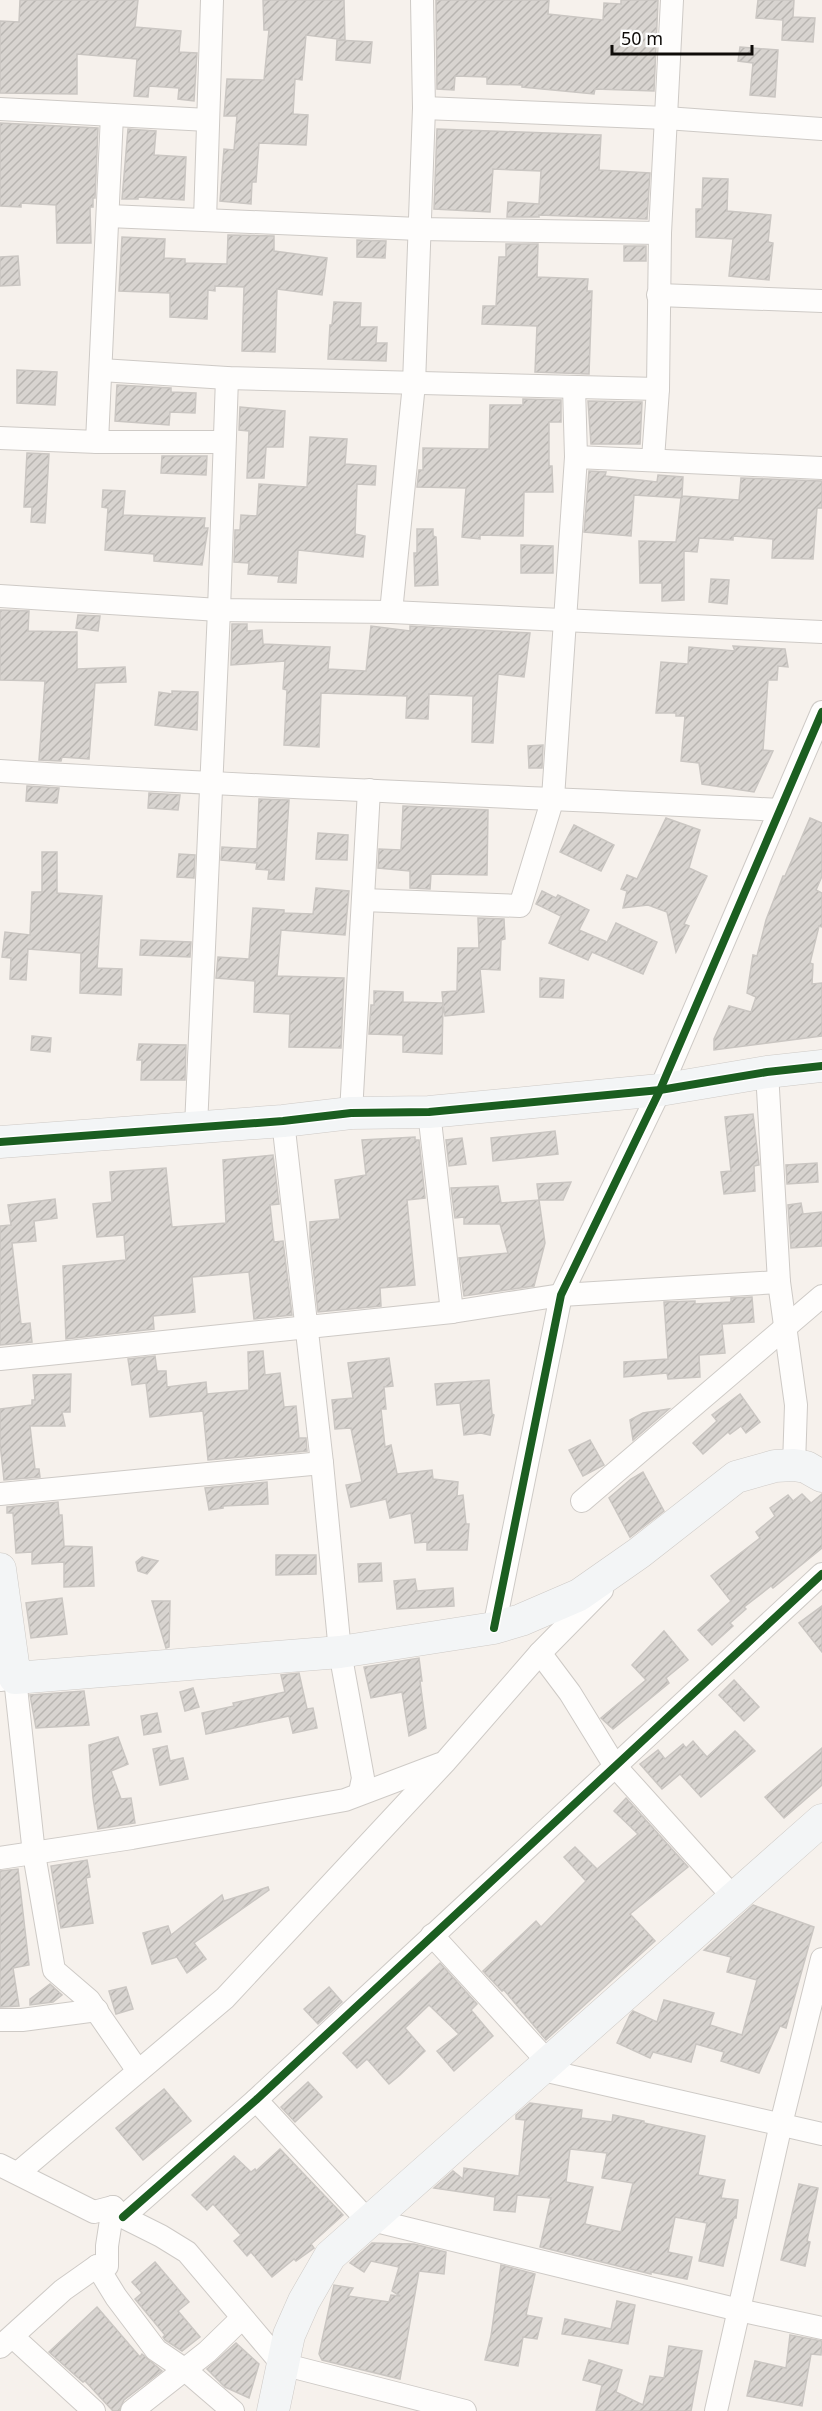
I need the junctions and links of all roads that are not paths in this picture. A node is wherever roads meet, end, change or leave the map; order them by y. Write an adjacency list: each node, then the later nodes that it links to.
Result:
1 (212, 0): 8 (street)
2 (422, 0): 4 (street)
3 (672, 0): 7 (street)
4 (424, 108): 7 (street); 12 (street)
5 (0, 109): 6 (street)
6 (112, 115): 8 (street); 10 (street)
7 (666, 118): 9 (street); 13 (street)
8 (208, 120): 11 (street)
9 (822, 129)
10 (108, 216): 11 (street); 16 (street)
11 (205, 220): 12 (street)
12 (419, 229): 13 (street); 18 (street)
13 (660, 233): 14 (street)
14 (658, 295): 15 (street); 20 (street)
15 (822, 301)
16 (101, 370): 17 (street); 22 (street)
17 (227, 378): 18 (street); 23 (street)
18 (414, 384): 19 (street); 29 (street)
19 (574, 387): 20 (street); 24 (street)
20 (658, 389): 25 (street)
21 (0, 438): 22 (street)
22 (97, 442): 23 (street)
23 (224, 442): 28 (street)
24 (576, 457): 25 (street); 30 (street)
25 (653, 459): 26 (street)
26 (822, 468)
27 (0, 596): 28 (street)
28 (219, 610): 29 (street); 34 (street)
29 (391, 612): 30 (street)
30 (564, 620): 31 (street); 36 (street)
31 (822, 632)
32 (821, 716): 37 (street)
33 (0, 771): 34 (street)
34 (210, 784): 35 (street); 45 (street)
35 (369, 790): 36 (street); 38 (street)
36 (554, 798): 37 (street); 38 (street)
37 (780, 810): 41 (street)
38 (363, 900): 43 (street)
39 (822, 1066): 40 (street)
40 (767, 1072): 41 (street); 47 (street)
41 (660, 1090): 42 (street); 48 (street)
42 (429, 1112): 43 (street); 50 (street)
43 (351, 1113): 44 (street)
44 (283, 1121): 45 (street); 51 (street)
45 (196, 1127): 46 (street)
46 (0, 1142)
47 (779, 1282): 48 (street); 52 (street)
48 (561, 1295): 50 (street); 61 (street)
49 (822, 1296): 52 (street)
50 (452, 1312): 51 (street)
51 (307, 1328): 53 (street); 54 (street)
52 (786, 1329): 55 (street); 57 (street)
53 (0, 1359)
54 (322, 1463): 56 (street); 62 (street)
55 (808, 1470): 58 (street)
56 (0, 1494)
57 (582, 1501)
58 (639, 1553): 61 (street); 63 (street)
59 (0, 1569): 64 (street)
60 (822, 1574): 66 (street)
61 (494, 1628): 62 (street)
62 (340, 1652): 64 (street); 67 (street)
63 (540, 1653): 65 (street); 66 (street)
64 (7, 1679): 69 (street)
65 (445, 1762): 67 (street); 77 (street)
66 (615, 1766): 71 (street); 72 (street)
67 (360, 1792): 69 (street)
68 (822, 1820): 71 (street)
69 (34, 1854): 70 (street); 74 (street)
70 (0, 1858)
71 (735, 1899): 76 (street)
72 (432, 1935): 76 (street); 78 (street)
73 (822, 1959): 79 (street)
74 (97, 2010): 75 (street); 77 (street)
75 (0, 2020)
76 (546, 2066): 79 (street); 83 (street)
77 (138, 2071): 81 (street)
78 (256, 2100): 82 (street); 83 (street)
79 (781, 2124): 80 (street); 85 (street)
80 (822, 2134)
81 (9, 2169): 82 (street)
82 (118, 2212): 84 (street); 86 (street)
83 (371, 2221): 85 (street); 89 (street)
84 (97, 2266): 88 (street); 90 (street)
85 (739, 2310): 87 (street); 96 (street)
86 (242, 2318): 89 (street); 90 (street)
87 (822, 2328)
88 (7, 2342): 91 (street)
89 (282, 2364): 94 (street); 95 (street)
90 (184, 2369): 92 (street); 93 (street)
91 (94, 2411)
92 (132, 2411)
93 (233, 2411)
94 (273, 2411)
95 (465, 2411)
96 (716, 2411)

